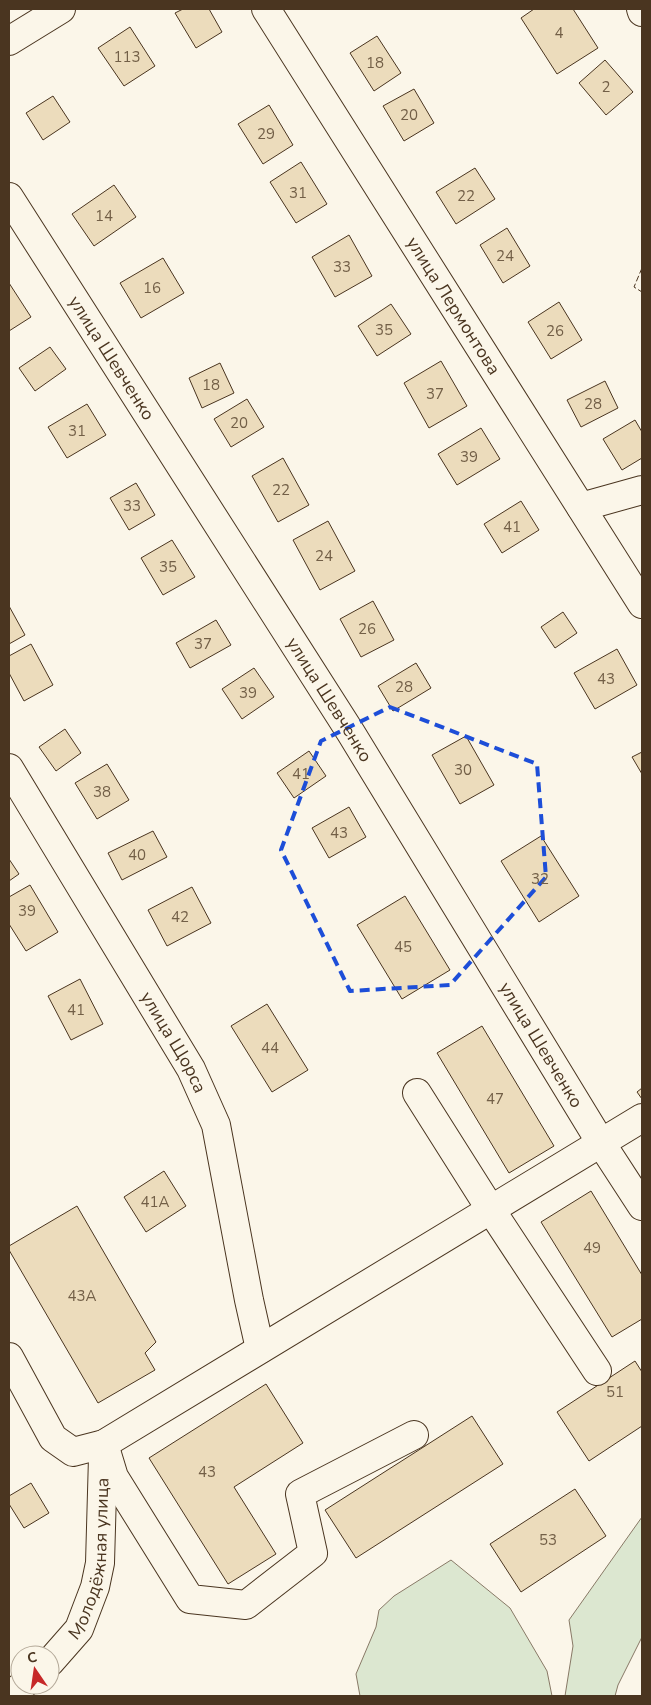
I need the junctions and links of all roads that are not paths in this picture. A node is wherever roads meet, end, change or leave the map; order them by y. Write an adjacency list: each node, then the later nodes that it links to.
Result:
1 (61, 9): 3 (street)
2 (266, 9): 6 (street, улица Лермонтова)
3 (9, 41)
4 (9, 197): 11 (street, улица Шевченко)
5 (642, 490): 6 (street)
6 (581, 507): 7 (street, улица Лермонтова)
7 (642, 604)
8 (9, 768): 14 (street, улица Щорса)
9 (417, 1093): 13 (street)
10 (642, 1118): 11 (street)
11 (601, 1143): 12 (street, улица Шевченко); 13 (street)
12 (642, 1206)
13 (491, 1210): 14 (street); 16 (street)
14 (260, 1349): 18 (street)
15 (9, 1356): 18 (street)
16 (597, 1371)
17 (414, 1435): 18 (street)
18 (104, 1444): 19 (street, Молодёжная улица)
19 (60, 1651)

